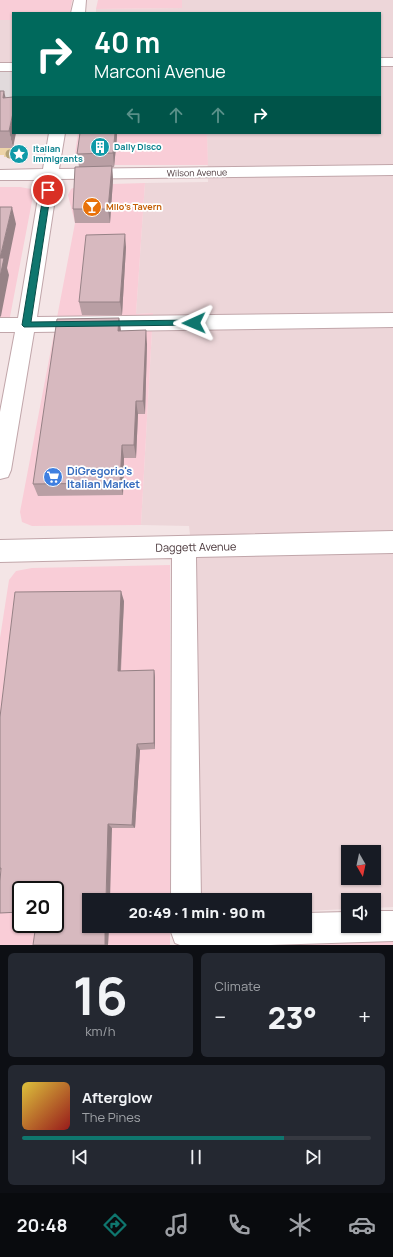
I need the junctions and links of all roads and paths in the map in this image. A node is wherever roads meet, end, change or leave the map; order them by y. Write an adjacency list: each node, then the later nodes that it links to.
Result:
1 (80, 0): 2 (street)
2 (78, 12)
3 (381, 62): 4 (street)
4 (393, 62)
5 (0, 67): 6 (street)
6 (12, 67)
7 (57, 134): 9 (street)
8 (393, 170): 9 (street, Wilson Avenue)
9 (50, 174): 10 (street, Wilson Avenue); 13 (street)
10 (0, 175)
11 (393, 320): 13 (street)
12 (0, 325): 13 (street)
13 (26, 325): 14 (street)
14 (0, 470)
15 (393, 542): 16 (street, Daggett Avenue)
16 (184, 547): 17 (street, Daggett Avenue); 18 (street)
17 (0, 551)
18 (186, 893)
19 (393, 926): 20 (street)
20 (312, 928)

